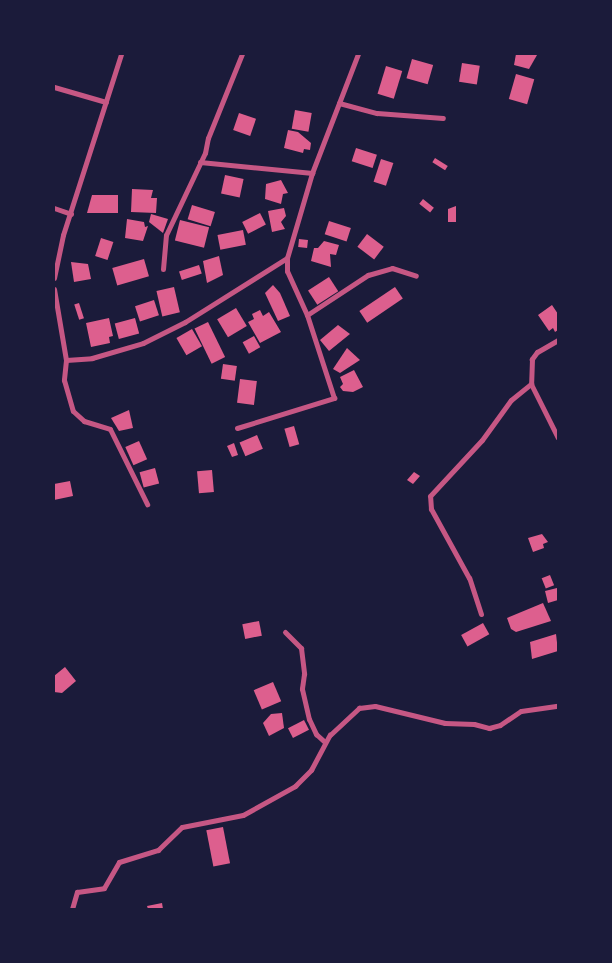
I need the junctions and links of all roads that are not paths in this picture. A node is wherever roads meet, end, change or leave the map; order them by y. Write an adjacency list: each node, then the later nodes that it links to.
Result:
1 (122, 54): 5 (street)
2 (242, 54): 8 (street)
3 (358, 54): 6 (street)
4 (54, 86): 5 (street)
5 (106, 102): 11 (street)
6 (339, 102): 7 (street); 9 (street)
7 (443, 118)
8 (200, 162): 9 (street); 13 (street)
9 (312, 173): 12 (street)
10 (54, 208): 11 (street)
11 (71, 214): 15 (street)
12 (287, 258): 17 (street); 19 (street)
13 (163, 269)
14 (416, 276): 17 (street)
15 (54, 278)
16 (54, 289): 19 (street)
17 (307, 315): 21 (street)
18 (558, 340): 20 (street)
19 (66, 360): 23 (street)
20 (531, 384): 22 (street); 24 (street)
21 (237, 428)
22 (558, 438)
23 (147, 504)
24 (481, 614)
25 (285, 632): 27 (street)
26 (558, 706): 27 (street)
27 (325, 742): 28 (street)
28 (72, 909)

